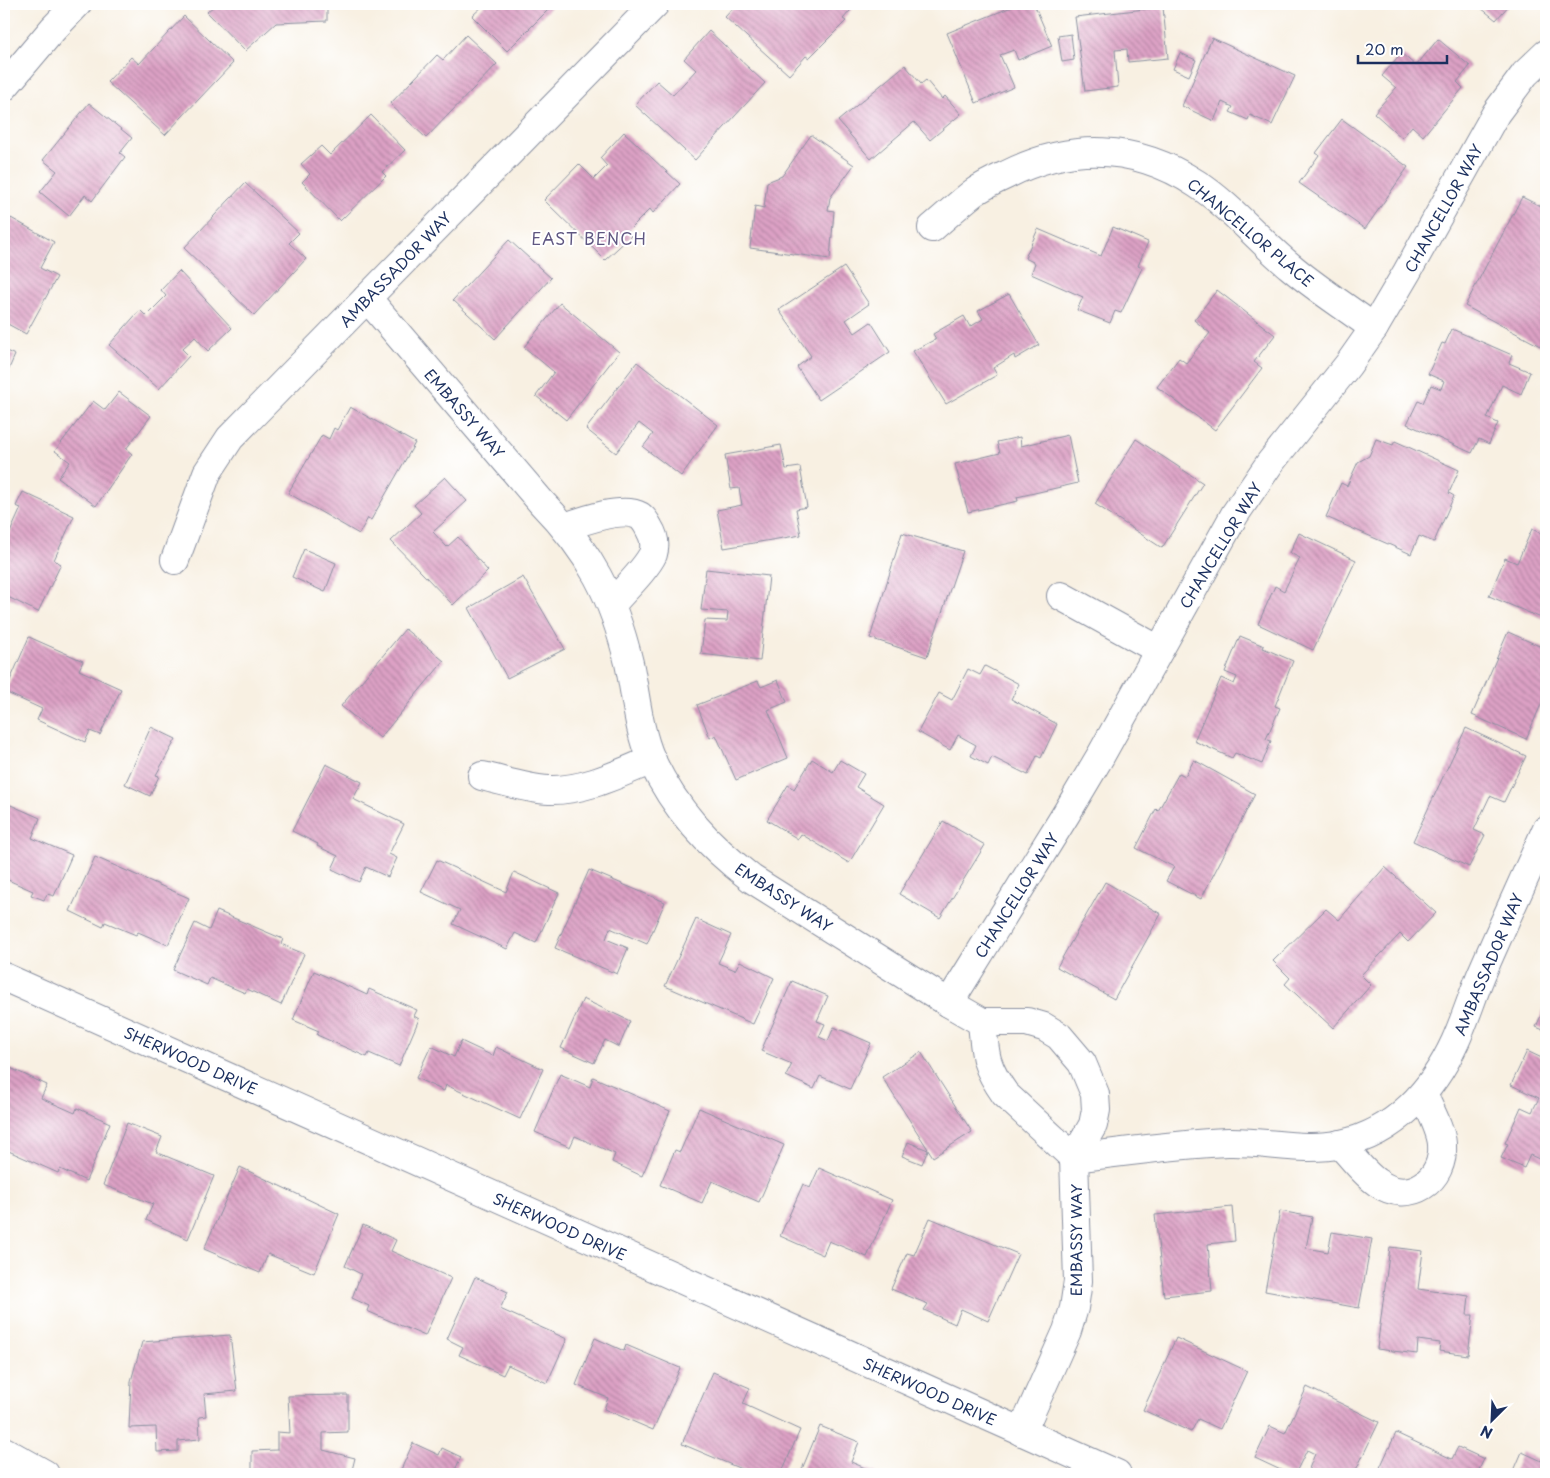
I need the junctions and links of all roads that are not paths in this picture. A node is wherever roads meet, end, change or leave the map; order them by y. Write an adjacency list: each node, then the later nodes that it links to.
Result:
1 (77, 4): 4 (street)
2 (655, 4): 6 (street, AMBASSADOR WAY)
3 (1546, 54): 7 (street, CHANCELLOR WAY)
4 (4, 87)
5 (932, 228): 7 (street, CHANCELLOR PLACE)
6 (367, 298): 8 (street, EMBASSY WAY); 9 (street, AMBASSADOR WAY)
7 (1374, 328): 12 (street, CHANCELLOR WAY)
8 (565, 527): 11 (street, EMBASSY WAY); 11 (street)
9 (176, 560)
10 (1060, 596): 12 (street)
11 (612, 604): 13 (street, EMBASSY WAY)
12 (1159, 650): 17 (street, CHANCELLOR WAY)
13 (652, 760): 14 (street); 17 (street, EMBASSY WAY)
14 (482, 776)
15 (1546, 830): 19 (street, AMBASSADOR WAY)
16 (4, 977): 22 (street, SHERWOOD DRIVE)
17 (949, 1002): 18 (street, EMBASSY WAY)
18 (982, 1022): 21 (street); 21 (street)
19 (1423, 1094): 20 (street, AMBASSADOR WAY); 20 (street)
20 (1340, 1144): 21 (street, AMBASSADOR WAY)
21 (1074, 1158): 22 (street, EMBASSY WAY)
22 (1022, 1432): 25 (street, SHERWOOD DRIVE)
23 (4, 1451): 24 (street)
24 (45, 1474)
25 (1117, 1474)

